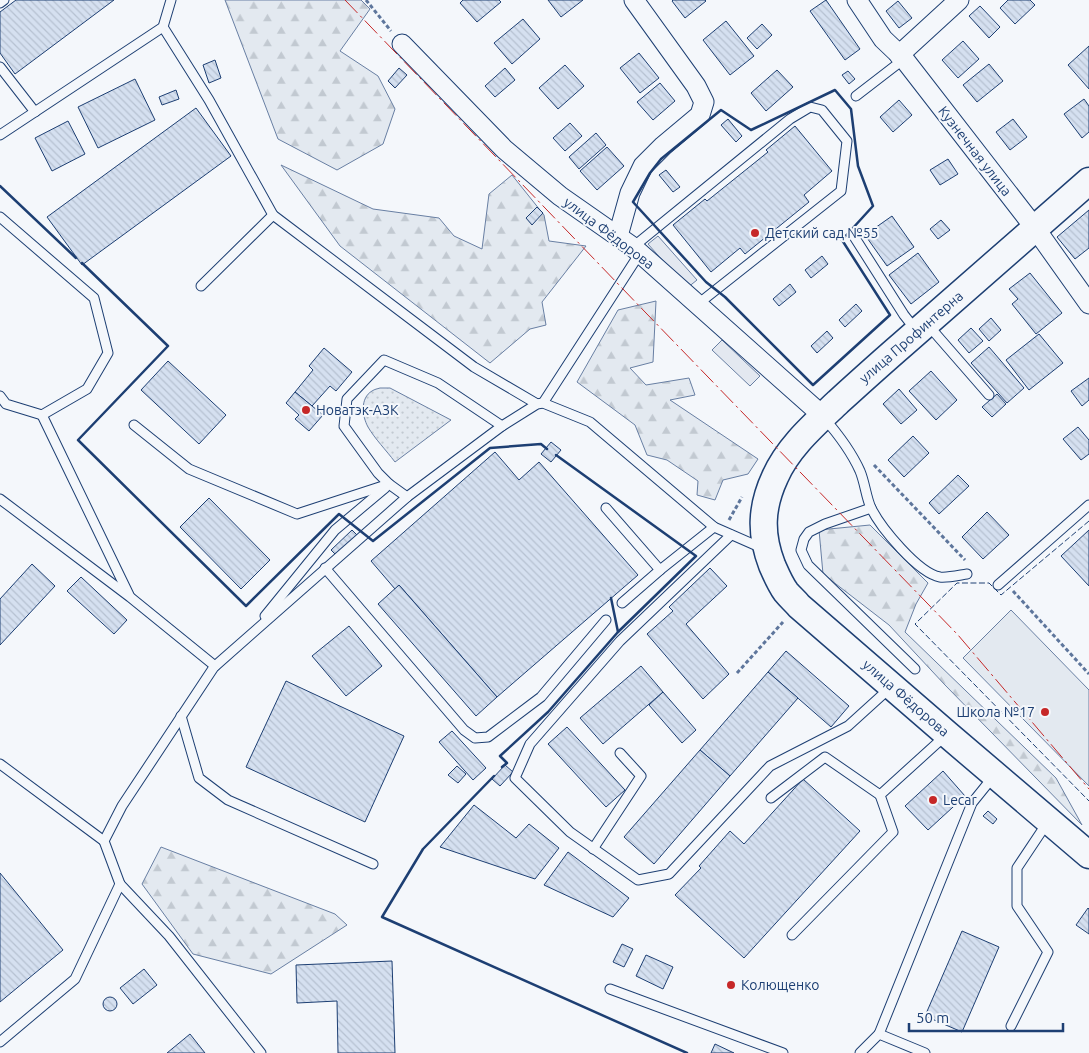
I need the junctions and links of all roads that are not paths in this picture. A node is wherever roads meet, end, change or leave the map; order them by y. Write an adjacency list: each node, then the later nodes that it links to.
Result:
1 (4, 0): 6 (lane)
2 (171, 0): 7 (lane)
3 (634, 0): 19 (street)
4 (857, 0): 9 (street, Кузнечная улица)
5 (959, 0): 9 (street)
6 (0, 3)
7 (163, 27): 12 (lane); 15 (lane)
8 (402, 44): 19 (street, улица Фёдорова)
9 (902, 57): 11 (lane); 17 (street, Кузнечная улица)
10 (0, 67): 12 (lane)
11 (856, 96)
12 (35, 112): 13 (lane)
13 (0, 134)
14 (1089, 181): 17 (main road, улица Профинтерна)
15 (273, 215): 20 (lane); 26 (lane)
16 (0, 217): 27 (lane)
17 (1035, 228): 22 (street, Кузнечная улица); 23 (main road, улица Профинтерна)
18 (855, 238): 23 (lane)
19 (630, 245): 21 (street, улица Фёдорова); 21 (lane); 26 (lane)
20 (201, 286)
21 (698, 304): 28 (street, улица Фёдорова)
22 (1089, 304)
23 (922, 327): 24 (lane); 28 (main road, улица Профинтерна)
24 (989, 395)
25 (0, 396): 27 (lane)
26 (540, 404): 30 (lane); 38 (lane)
27 (42, 415): 45 (lane)
28 (823, 416): 36 (lane); 37 (main road, улица Профинтерна)
29 (134, 425): 31 (lane)
30 (502, 426): 31 (lane); 32 (lane)
31 (389, 484): 32 (lane); 48 (lane)
32 (407, 498): 41 (lane)
33 (0, 499): 45 (lane)
34 (1089, 505): 44 (lane)
35 (606, 508): 42 (lane)
36 (871, 508): 43 (lane); 50 (lane)
37 (764, 516): 40 (main road, улица Фёдорова)
38 (714, 526): 39 (lane); 42 (lane)
39 (731, 535): 40 (lane); 61 (lane)
40 (766, 551): 51 (main road, улица Фёдорова)
41 (325, 568): 47 (lane); 48 (lane)
42 (660, 570): 46 (lane)
43 (966, 574)
44 (998, 585)
45 (130, 597): 49 (lane)
46 (622, 603)
47 (606, 620)
48 (246, 639): 49 (lane)
49 (215, 666): 52 (lane)
50 (915, 669)
51 (892, 686): 53 (main road, улица Фёдорова); 61 (lane)
52 (181, 716): 60 (lane); 63 (lane)
53 (947, 734): 56 (main road, улица Фёдорова); 57 (lane)
54 (620, 753): 61 (lane)
55 (0, 764): 60 (lane)
56 (995, 775): 59 (main road, улица Фёдорова); 68 (lane)
57 (880, 795): 58 (lane); 65 (lane)
58 (771, 798)
59 (1049, 821): 62 (main road, улица Фёдорова); 67 (lane)
60 (104, 841): 64 (lane)
61 (593, 848)
62 (1089, 855)
63 (374, 864)
64 (120, 884): 69 (lane); 70 (lane)
65 (792, 935)
66 (610, 990): 71 (lane)
67 (1011, 1026)
68 (879, 1034): 72 (lane); 73 (lane)
69 (0, 1042)
70 (261, 1053)
71 (782, 1053)
72 (860, 1053)
73 (925, 1053)

